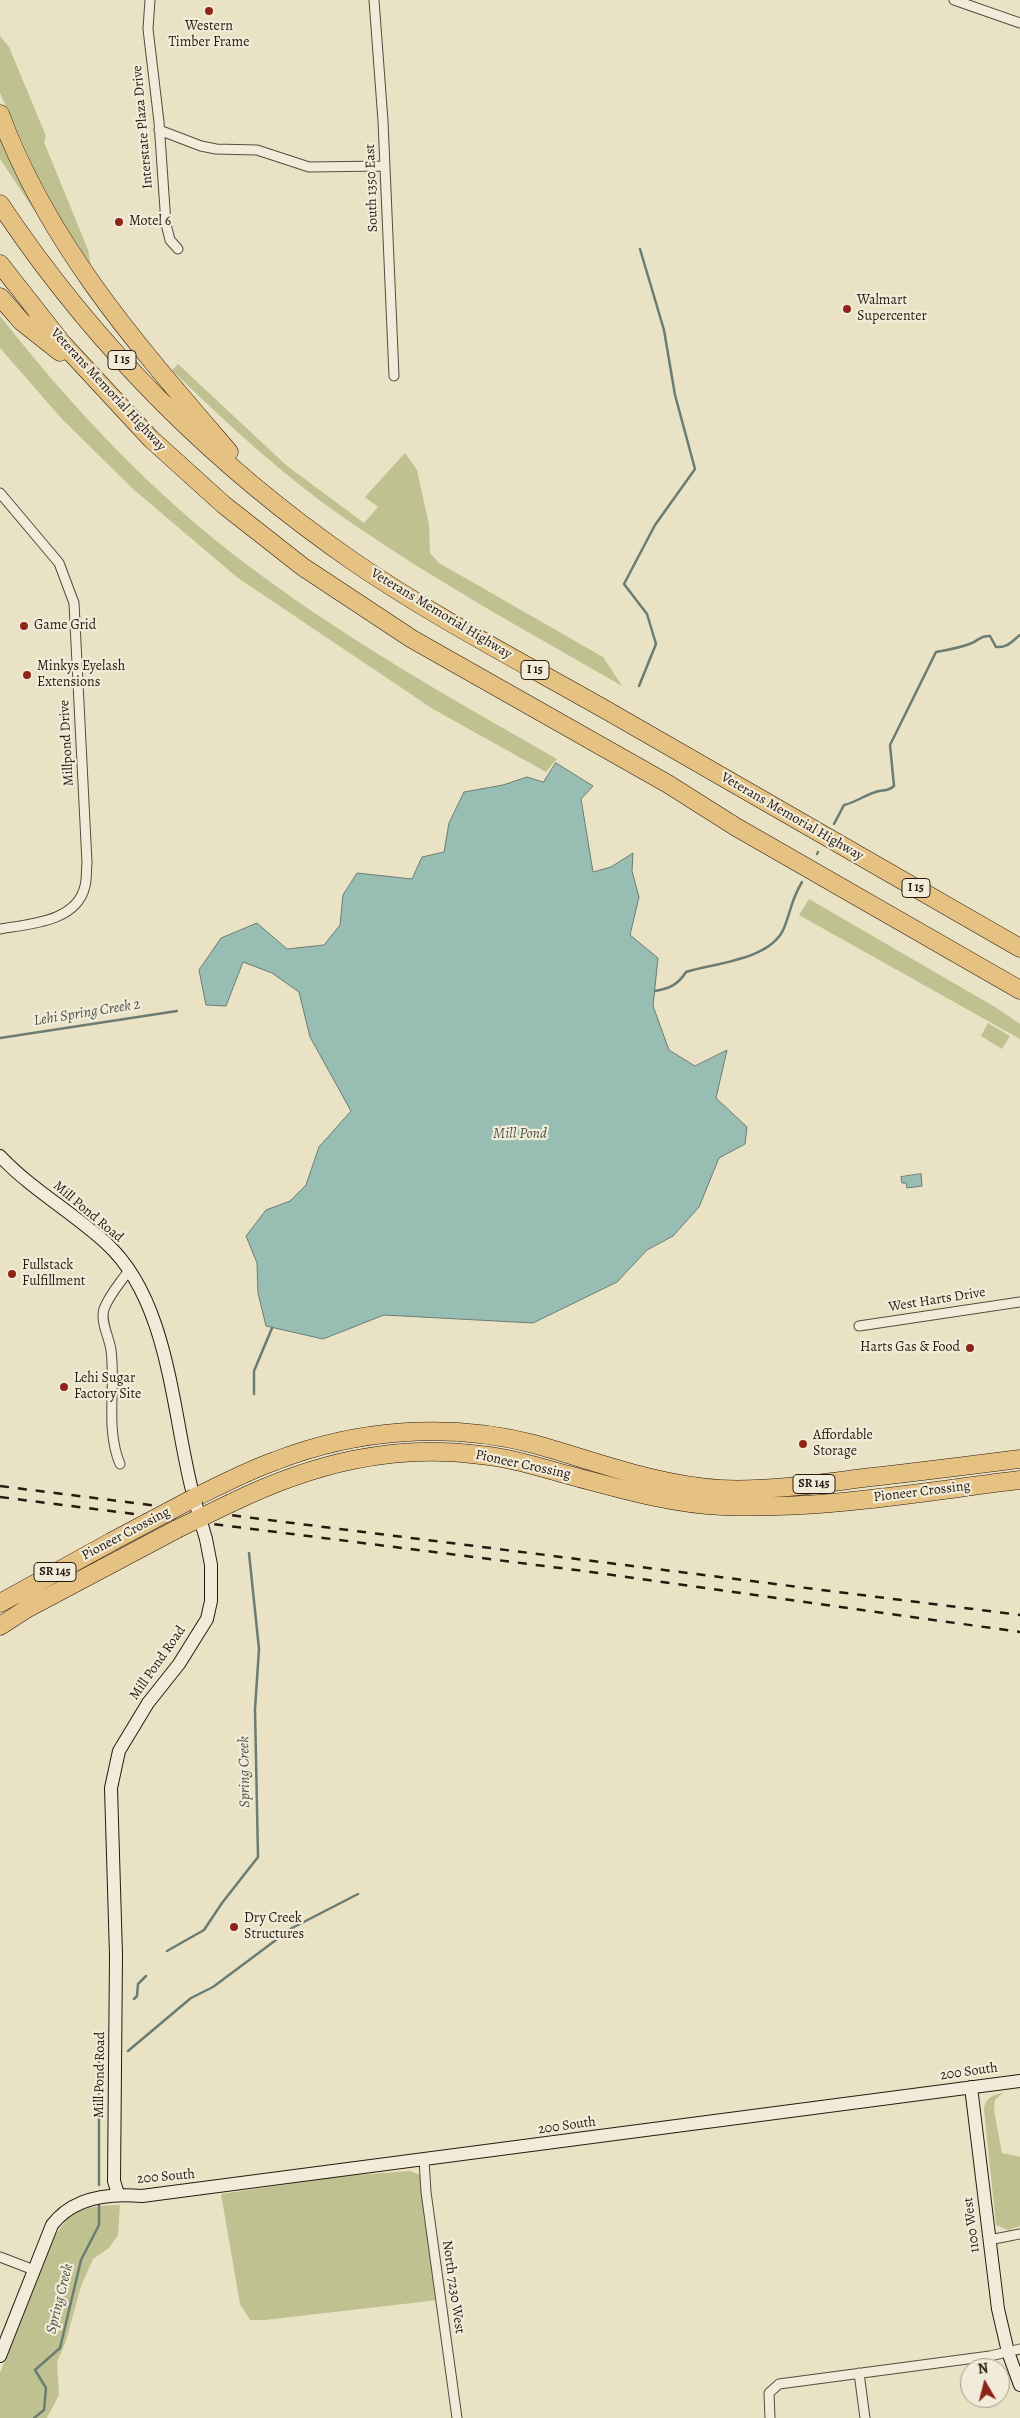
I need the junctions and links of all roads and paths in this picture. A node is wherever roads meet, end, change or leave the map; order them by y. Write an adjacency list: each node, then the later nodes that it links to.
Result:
1 (150, 0): 6 (street, Interstate Plaza Drive)
2 (374, 0): 7 (street, South 1350 East)
3 (954, 0): 4 (street)
4 (1020, 24)
5 (0, 114): 15 (highway)
6 (159, 130): 7 (street); 9 (street, Interstate Plaza Drive)
7 (384, 166): 12 (street, South 1350 East)
8 (0, 204): 15 (highway, Veterans Memorial Highway / I 15)
9 (178, 249)
10 (0, 264): 13 (highway, Veterans Memorial Highway / I 15)
11 (0, 297): 13 (highway)
12 (394, 376)
13 (94, 379): 18 (highway, Veterans Memorial Highway / I 15)
14 (0, 492): 16 (street, Millpond Drive)
15 (267, 496): 17 (highway, Veterans Memorial Highway / I 15)
16 (0, 929)
17 (1020, 948)
18 (1020, 990)
19 (0, 1156): 20 (street, Mill Pond Road)
20 (129, 1270): 24 (street); 26 (street, Mill Pond Road)
21 (1020, 1302): 22 (street, West Harts Drive)
22 (858, 1326)
23 (1020, 1459): 26 (highway, Pioneer Crossing / SR 145)
24 (120, 1464)
25 (1020, 1480): 27 (highway, Pioneer Crossing / SR 145, bridge)
26 (194, 1498): 27 (street, Mill Pond Road, bridge); 28 (highway, Pioneer Crossing / SR 145, bridge)
27 (199, 1518): 29 (highway, Pioneer Crossing / SR 145, bridge); 33 (street, Mill Pond Road, bridge)
28 (0, 1603)
29 (0, 1626)
30 (1020, 2081): 31 (street, 200 South)
31 (971, 2087): 32 (street, 200 South); 35 (street, 1100 West)
32 (424, 2160): 33 (street, 200 South); 42 (street, North 7230 West)
33 (118, 2194): 37 (street, 200 South)
34 (1020, 2234): 35 (street)
35 (989, 2240): 38 (street, 1100 West)
36 (0, 2256): 37 (street)
37 (34, 2270): 39 (street, 200 South)
38 (1014, 2351): 40 (street); 41 (street, 1100 West)
39 (0, 2356)
40 (859, 2373): 43 (street); 44 (street)
41 (1020, 2385)
42 (457, 2418)
43 (770, 2418)
44 (865, 2418)

